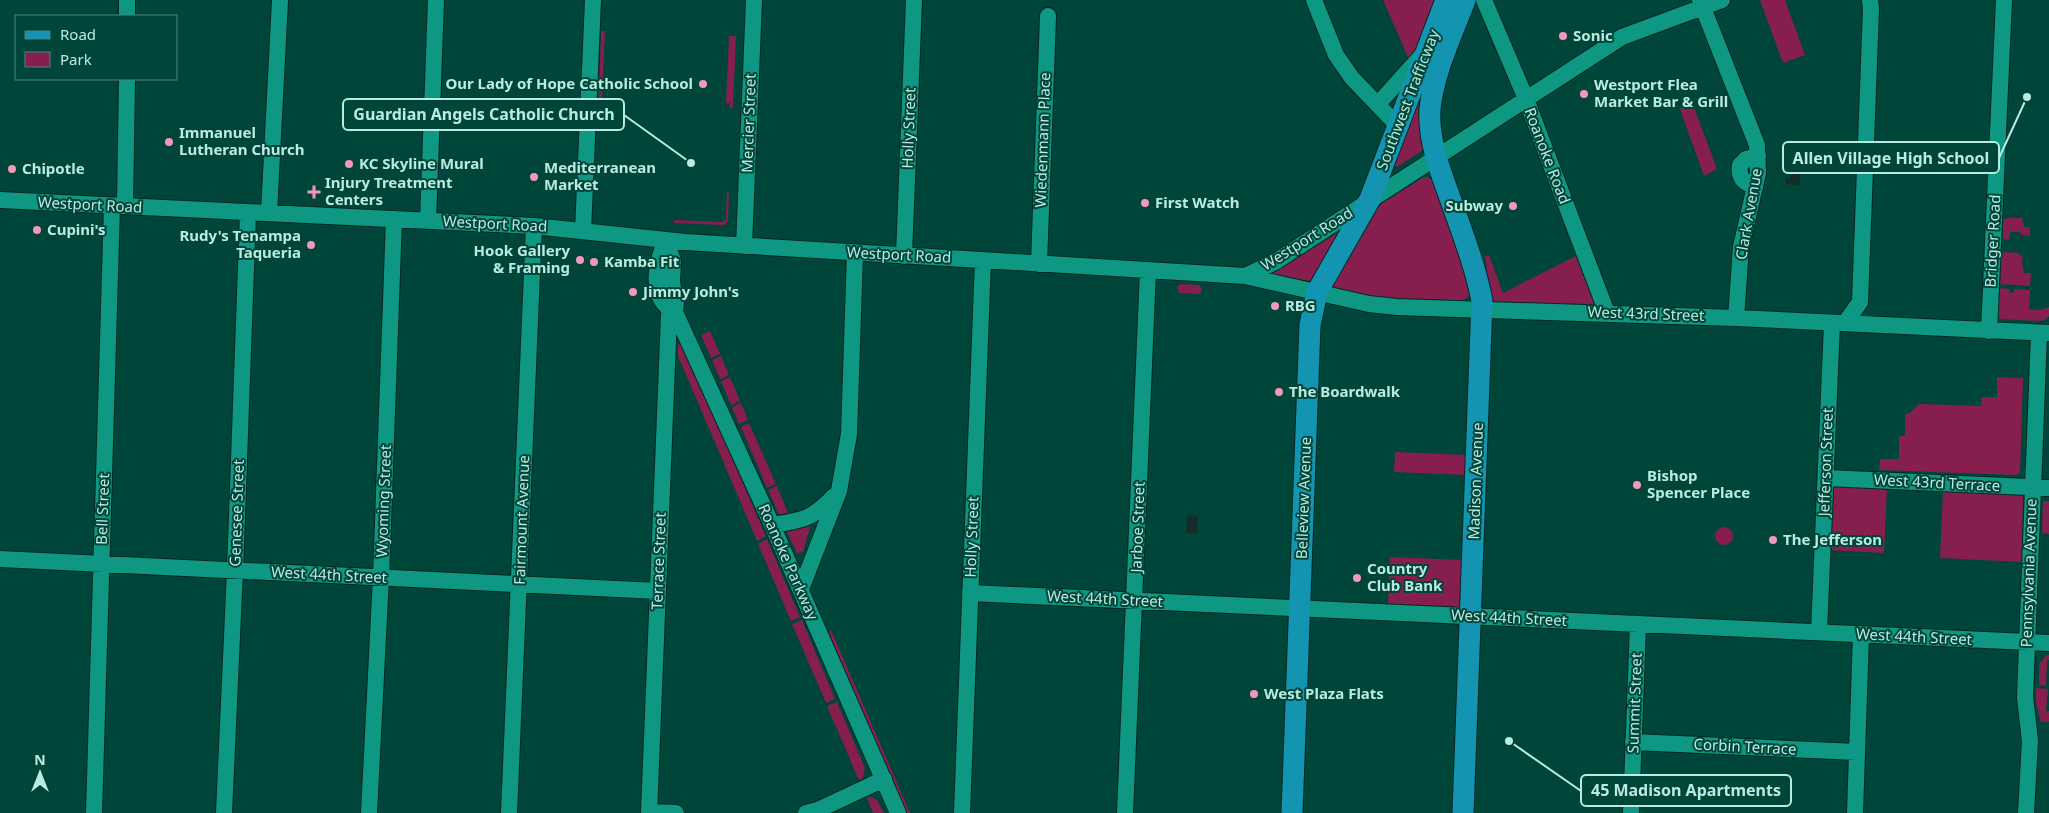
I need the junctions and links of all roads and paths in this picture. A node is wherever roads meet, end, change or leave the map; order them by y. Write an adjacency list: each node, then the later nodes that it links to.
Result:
1 (128, 0): 15 (street)
2 (280, 0): 27 (street)
3 (436, 0): 29 (street)
4 (593, 0): 31 (street)
5 (754, 0): 33 (street, Mercier Street)
6 (914, 0): 35 (street, Holly Street)
7 (1314, 0): 20 (street)
8 (1446, 0): 17 (main road, Southwest Trafficway)
9 (1465, 0): 22 (main road, Southwest Trafficway)
10 (1484, 0): 19 (street, Roanoke Road)
11 (1722, 0): 14 (street, Westport Road)
12 (1870, 0): 41 (street)
13 (2004, 0): 48 (street, Bridger Road)
14 (1702, 4): 19 (street, Westport Road); 45 (street, Clark Avenue)
15 (127, 15)
16 (1048, 16): 37 (street, Wiedenmann Place)
17 (1427, 50): 20 (street); 21 (main road, Southwest Trafficway)
18 (127, 80): 25 (street, Bell Street)
19 (1526, 99): 22 (street, Westport Road); 44 (street, Roanoke Road)
20 (1378, 104): 21 (street)
21 (1398, 126): 23 (main road, Southwest Trafficway)
22 (1436, 157): 23 (street, Westport Road); 42 (main road, Madison Avenue)
23 (1370, 199): 39 (street, Westport Road); 40 (main road, Belleview Avenue)
24 (0, 200): 25 (street, Westport Road)
25 (119, 206): 26 (street, Westport Road); 56 (street, Bell Street)
26 (248, 212): 27 (street, Westport Road); 57 (street, Genesee Street)
27 (269, 213): 28 (street, Westport Road)
28 (394, 220): 29 (street, Westport Road); 58 (street, Wyoming Street)
29 (428, 221): 30 (street, Westport Road)
30 (534, 226): 31 (street, Westport Road); 59 (street, Fairmount Avenue)
31 (583, 231): 32 (street, Westport Road)
32 (666, 241): 33 (street, Westport Road); 43 (street, Roanoke Parkway)
33 (744, 246): 34 (street, Westport Road)
34 (855, 253): 35 (street, Westport Road); 53 (street)
35 (904, 256): 36 (street, Westport Road)
36 (983, 260): 37 (street, Westport Road); 62 (street, Holly Street)
37 (1039, 264): 38 (street, Westport Road)
38 (1148, 270): 39 (street, Westport Road); 63 (street, Jarboe Street)
39 (1246, 276): 40 (street, West 43rd Street)
40 (1317, 292): 42 (street, West 43rd Street); 64 (main road, Belleview Avenue)
41 (1860, 302): 46 (street); 47 (street)
42 (1482, 310): 44 (street, West 43rd Street); 65 (main road, Madison Avenue)
43 (674, 312): 54 (street, Roanoke Parkway); 61 (street, Terrace Street)
44 (1607, 313): 45 (street, West 43rd Street)
45 (1736, 318): 46 (street, West 43rd Street)
46 (1838, 323): 47 (street, West 43rd Street); 50 (street, Jefferson Street)
47 (1875, 325): 48 (street, West 43rd Street)
48 (1989, 331): 49 (street, West 43rd Street)
49 (2044, 333): 51 (street, Pennsylvania Avenue)
50 (1826, 478): 51 (street, West 43rd Terrace); 67 (street, Jefferson Street)
51 (2032, 488): 52 (street, West 43rd Terrace); 69 (street, Pennsylvania Avenue)
52 (2049, 488)
53 (838, 491): 54 (street); 60 (street)
54 (772, 524): 60 (street, Roanoke Parkway)
55 (0, 559): 56 (street, West 44th Street)
56 (101, 564): 57 (street, West 44th Street); 75 (street, Bell Street)
57 (235, 570): 58 (street, West 44th Street); 76 (street, Genesee Street)
58 (381, 577): 59 (street, West 44th Street); 77 (street, Wyoming Street)
59 (519, 584): 61 (street, West 44th Street); 78 (street, Fairmount Avenue)
60 (801, 589): 73 (street, Roanoke Parkway)
61 (658, 591): 74 (street, Terrace Street)
62 (970, 593): 63 (street, West 44th Street); 82 (street, Holly Street)
63 (1134, 601): 64 (street, West 44th Street); 83 (street, Jarboe Street)
64 (1300, 608): 65 (street, West 44th Street); 84 (main road, Belleview Avenue)
65 (1471, 616): 66 (street, West 44th Street); 85 (main road, Madison Avenue)
66 (1638, 624): 67 (street, West 44th Street); 71 (street, Summit Street)
67 (1818, 632): 68 (street, West 44th Street)
68 (1861, 634): 69 (street, West 44th Street); 72 (street)
69 (2026, 642): 70 (street, West 44th Street); 88 (street, Pennsylvania Avenue)
70 (2049, 643)
71 (1633, 742): 72 (street, Corbin Terrace); 86 (street, Summit Street)
72 (1857, 752): 87 (street)
73 (884, 779): 80 (street); 81 (street, Roanoke Parkway)
74 (649, 812): 79 (street)
75 (94, 813)
76 (224, 813)
77 (369, 813)
78 (509, 813)
79 (676, 813)
80 (806, 813)
81 (898, 813)
82 (962, 813)
83 (1125, 813)
84 (1292, 813)
85 (1463, 813)
86 (1630, 813)
87 (1855, 813)
88 (2026, 813)

